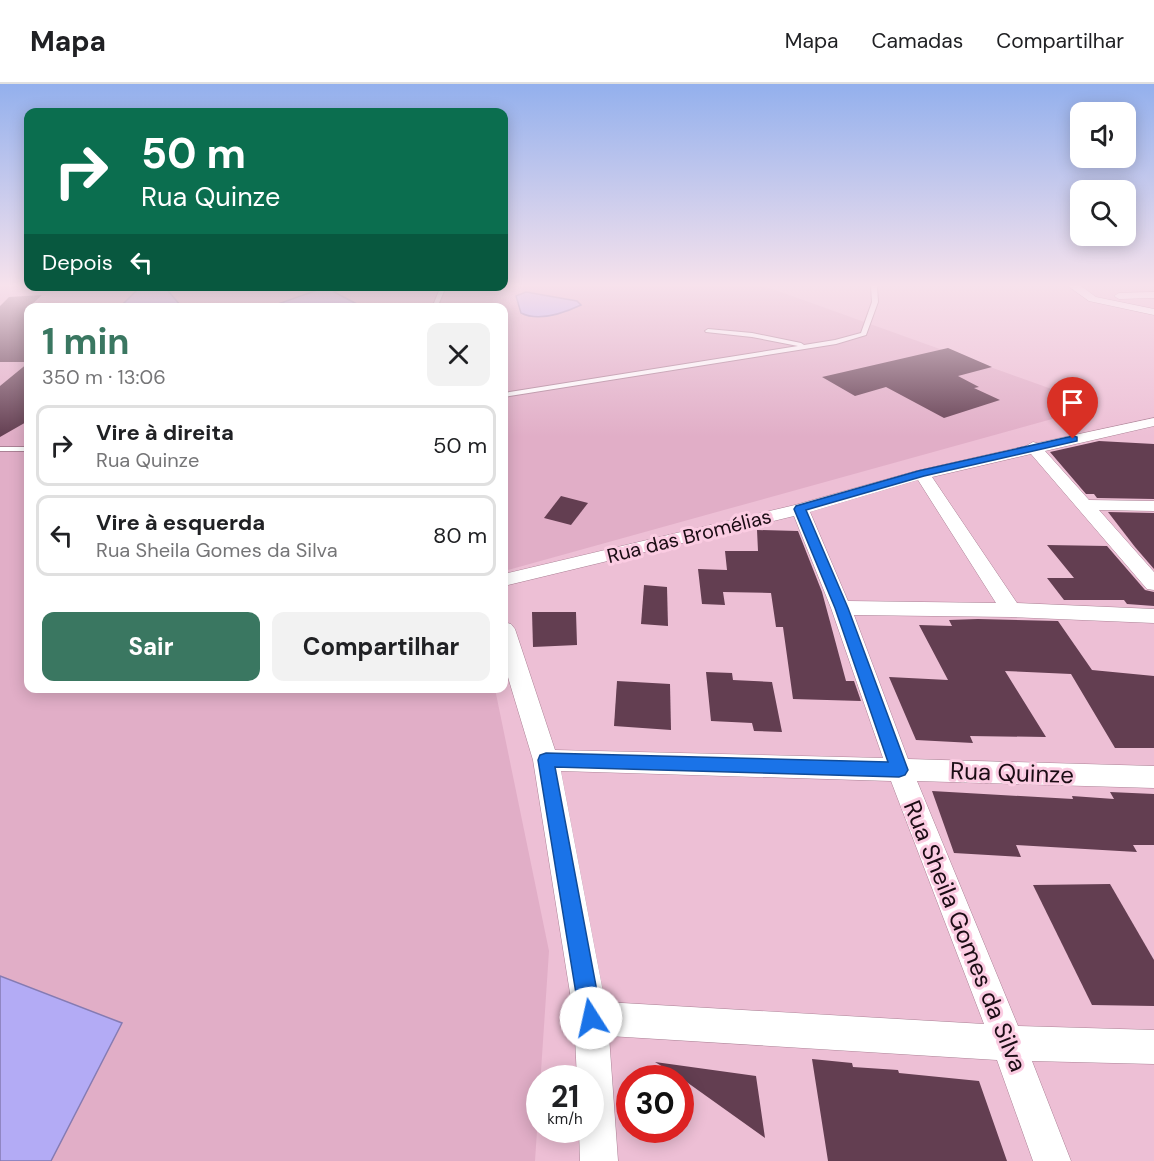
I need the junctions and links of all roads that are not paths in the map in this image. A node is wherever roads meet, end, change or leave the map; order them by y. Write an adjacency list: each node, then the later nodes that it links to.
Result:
1 (758, 336): 3 (lane)
2 (854, 336): 3 (lane)
3 (808, 347): 4 (lane)
4 (508, 394)
5 (1154, 422): 6 (street, Rua das Bromélias)
6 (1033, 447): 9 (street, Rua das Bromélias); 10 (street)
7 (0, 449): 8 (lane)
8 (24, 449)
9 (922, 474): 12 (street, Rua das Bromélias); 16 (street)
10 (1084, 505): 11 (street); 14 (street)
11 (1154, 506)
12 (800, 509): 13 (street, Rua das Bromélias); 15 (street, Rua Sheila Gomes da Silva)
13 (508, 579)
14 (1154, 584)
15 (841, 608): 16 (street); 20 (street, Rua Sheila Gomes da Silva)
16 (1011, 610): 17 (street)
17 (1154, 616)
18 (508, 641): 19 (street)
19 (546, 760): 20 (street, Rua Quinze); 22 (street)
20 (899, 770): 21 (street, Rua Quinze); 23 (street, Rua Sheila Gomes da Silva)
21 (1154, 777)
22 (591, 1018): 23 (street); 25 (street)
23 (1008, 1043): 24 (street); 26 (street, Rua Sheila Gomes da Silva)
24 (1154, 1047)
25 (599, 1161)
26 (1053, 1161)

